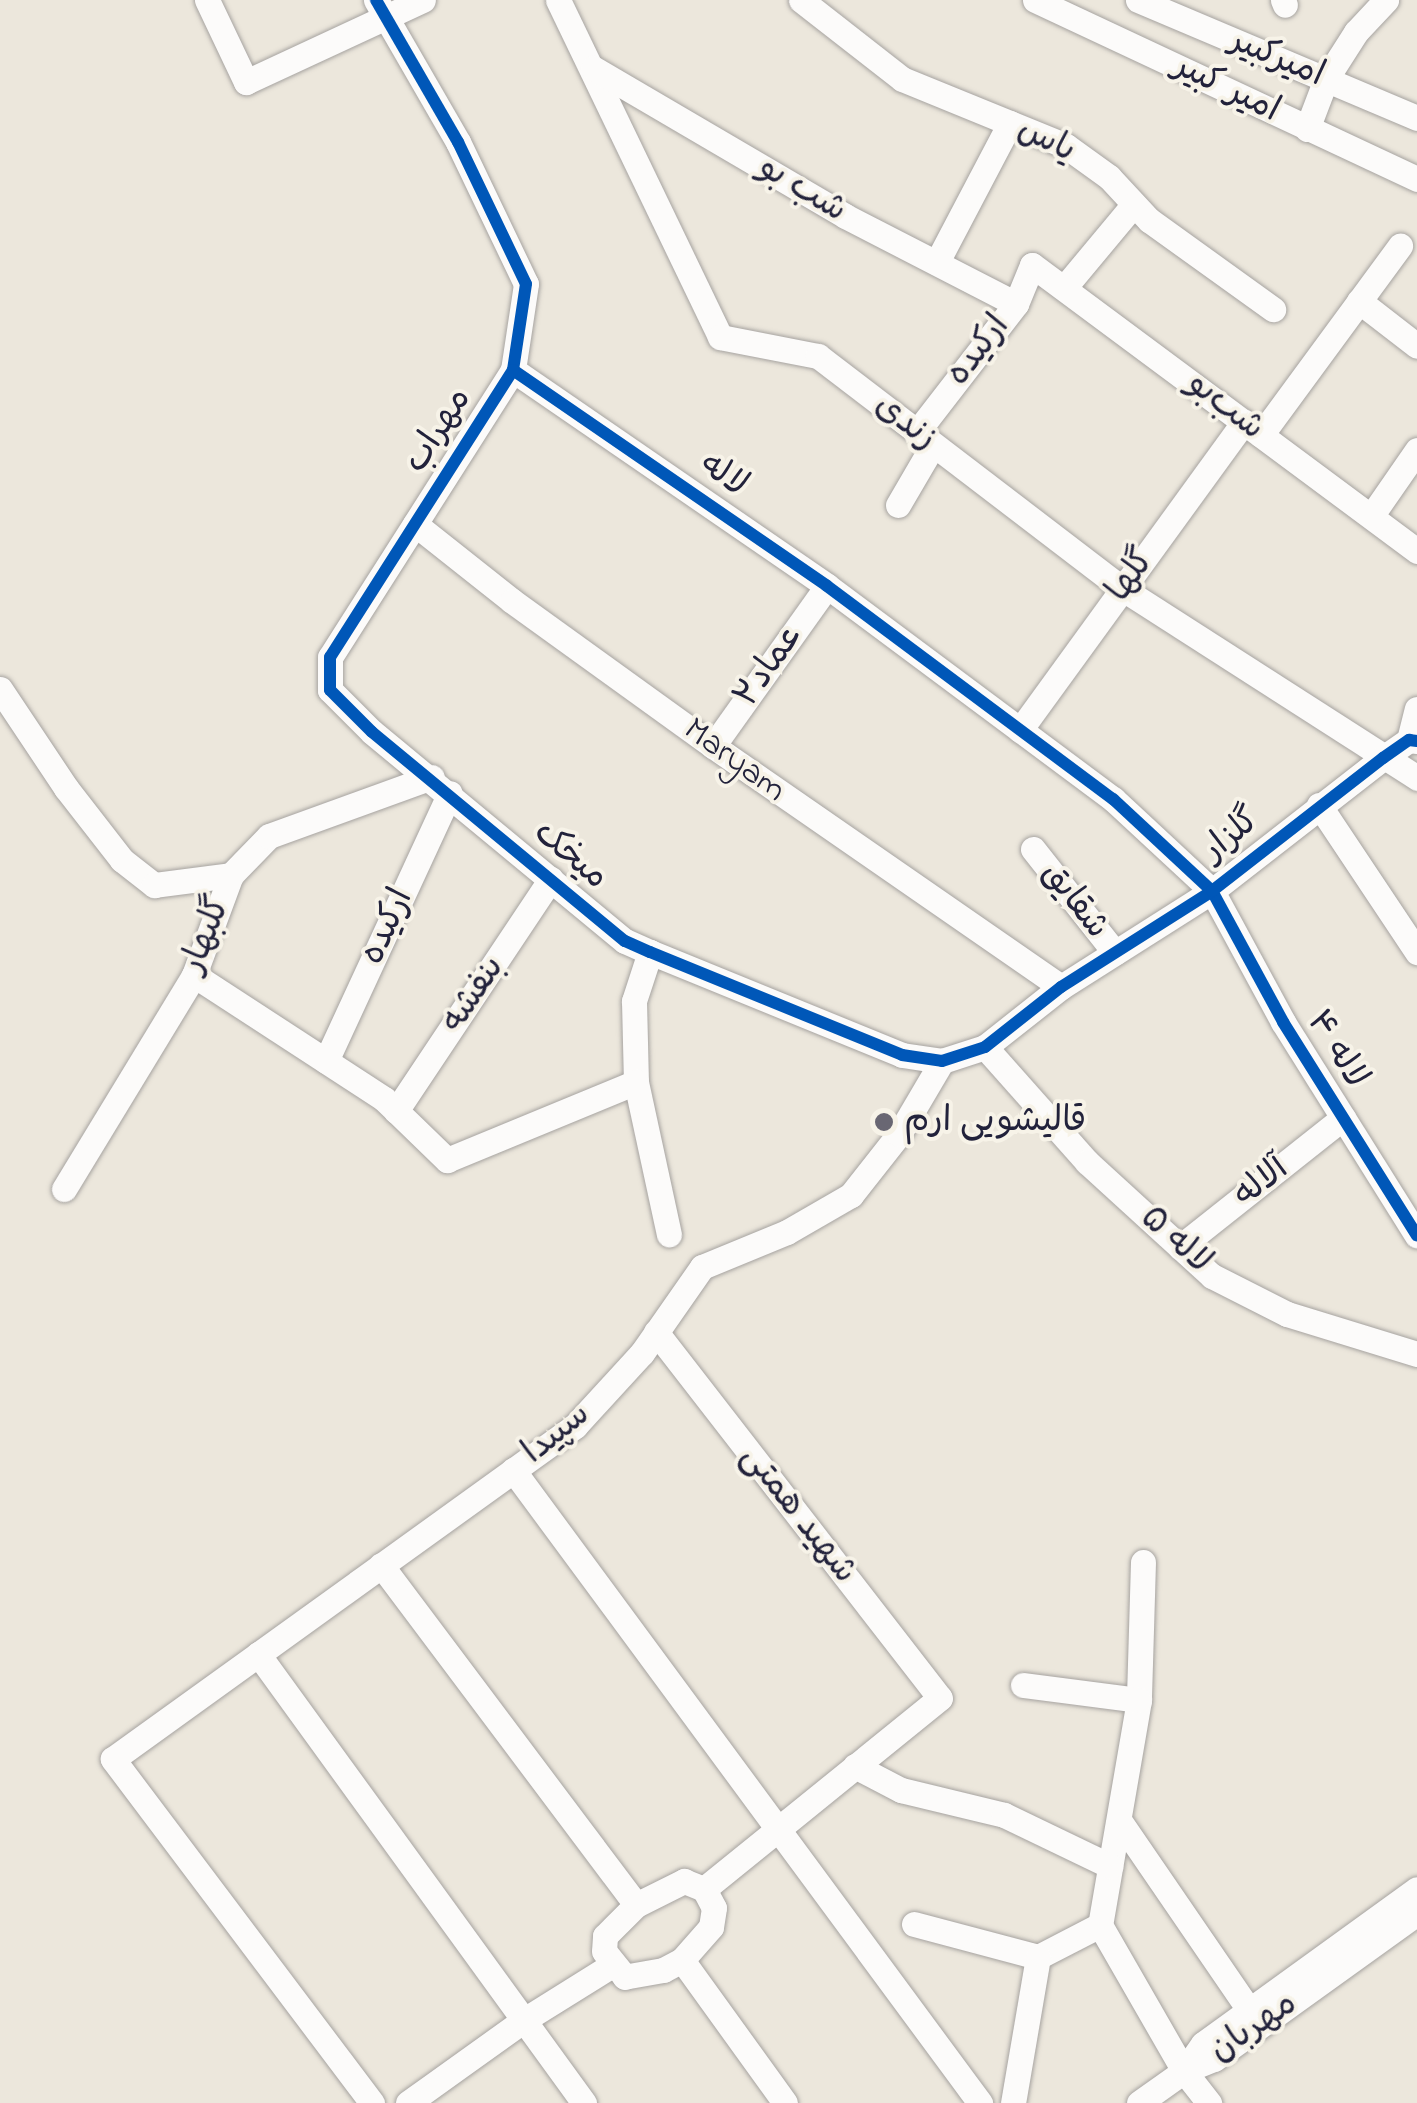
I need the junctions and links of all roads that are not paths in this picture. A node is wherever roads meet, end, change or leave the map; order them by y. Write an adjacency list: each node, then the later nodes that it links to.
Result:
1 (207, 0): 8 (street)
2 (423, 0): 8 (street)
3 (558, 0): 9 (street, زندی)
4 (802, 0): 12 (street, یاس)
5 (1035, 0): 13 (street, امیر کبیر)
6 (1138, 0): 10 (street, امیرکبیر)
7 (1386, 0): 10 (street)
8 (380, 9): 24 (street)
9 (593, 68): 17 (street, شب بو); 26 (street, زندی)
10 (1326, 79): 11 (street, امیرکبیر); 13 (street)
11 (1417, 118)
12 (1010, 123): 15 (street, یاس); 17 (street)
13 (1307, 128): 14 (street, امیر کبیر)
14 (1417, 180)
15 (1134, 204): 19 (street); 22 (street, یاس)
16 (1400, 246): 20 (street, گلها)
17 (937, 262): 21 (street, شب بو)
18 (1032, 265): 19 (street, شب‌بو); 21 (street, ارکیده)
19 (1064, 288): 25 (street, شب‌بو)
20 (1359, 302): 23 (street); 25 (street, گلها)
21 (1016, 304): 26 (street, ارکیده)
22 (1273, 308)
23 (1417, 346)
24 (513, 370): 30 (street, مهراب); 32 (street, لاله)
25 (1253, 429): 29 (street, شب‌بو); 33 (street, گلها)
26 (925, 439): 28 (street, ارکیده); 33 (street, زندی)
27 (1417, 450): 29 (street)
28 (898, 504)
29 (1372, 516): 31 (street, شب‌بو)
30 (415, 524): 38 (street, Maryam); 41 (street, میخک)
31 (1417, 551)
32 (827, 586): 36 (street, لاله); 38 (street, عماد۲)
33 (1123, 589): 36 (street, گلها); 39 (street, زندی)
34 (0, 689): 44 (street)
35 (1417, 710): 37 (street, گلزار)
36 (1020, 730): 46 (street, لاله)
37 (1413, 740): 39 (street, گلزار)
38 (713, 746): 51 (street, Maryam)
39 (1383, 758): 40 (street, زندی); 42 (street, گلزار)
40 (1417, 778)
41 (441, 785): 44 (street, گلبهار); 45 (street, میخک); 53 (street, ارکیده)
42 (1319, 805): 46 (street, گلزار); 48 (street)
43 (1033, 850): 49 (street, شقایق)
44 (231, 875): 50 (street, گلبهار)
45 (552, 879): 47 (street, میخک); 56 (street, بنفشه)
46 (1212, 891): 49 (street, گلزار); 57 (street, لاله ۴)
47 (650, 952): 54 (street, میخک); 55 (street)
48 (1417, 952)
49 (1115, 953): 51 (street, گلزار)
50 (194, 975): 53 (street); 58 (street, گلبهار)
51 (1061, 987): 52 (street, گلزار)
52 (985, 1047): 54 (street); 61 (street, لاله ۵)
53 (326, 1061): 56 (street)
54 (942, 1062): 62 (street, سپیدا)
55 (636, 1082): 56 (street); 59 (street)
56 (396, 1110)
57 (1343, 1118): 60 (street, لاله ۴); 61 (street, آلاله)
58 (64, 1189)
59 (669, 1234)
60 (1417, 1236)
61 (1180, 1247): 63 (street, لاله ۵)
62 (656, 1332): 64 (street, سپیدا); 70 (street, شهید همتی)
63 (1415, 1352)
64 (513, 1470): 66 (street, سپیدا); 72 (street)
65 (1143, 1562): 69 (street)
66 (381, 1565): 67 (street, سپیدا); 76 (street)
67 (258, 1654): 84 (street); 86 (street, سپیدا)
68 (1023, 1685): 69 (street)
69 (1140, 1700): 71 (street)
70 (854, 1766): 72 (street); 73 (street)
71 (1118, 1820): 73 (street); 83 (street)
72 (778, 1828): 75 (street); 90 (street)
73 (1110, 1866): 79 (street)
74 (1417, 1889): 83 (street, مهربان)
75 (704, 1890): 76 (street); 81 (street)
76 (636, 1905): 82 (street)
77 (1417, 1913): 85 (street, مهربان)
78 (914, 1924): 80 (street)
79 (1100, 1924): 80 (street); 85 (street)
80 (1038, 1957): 91 (street)
81 (682, 1960): 82 (street); 89 (street)
82 (612, 1966): 84 (street)
83 (1249, 2010): 85 (street, مهربان)
84 (524, 2020): 87 (street); 88 (street)
85 (1184, 2071): 92 (street); 93 (street)
86 (372, 2103)
87 (408, 2103)
88 (584, 2103)
89 (785, 2103)
90 (980, 2103)
91 (1013, 2103)
92 (1138, 2103)
93 (1209, 2103)

